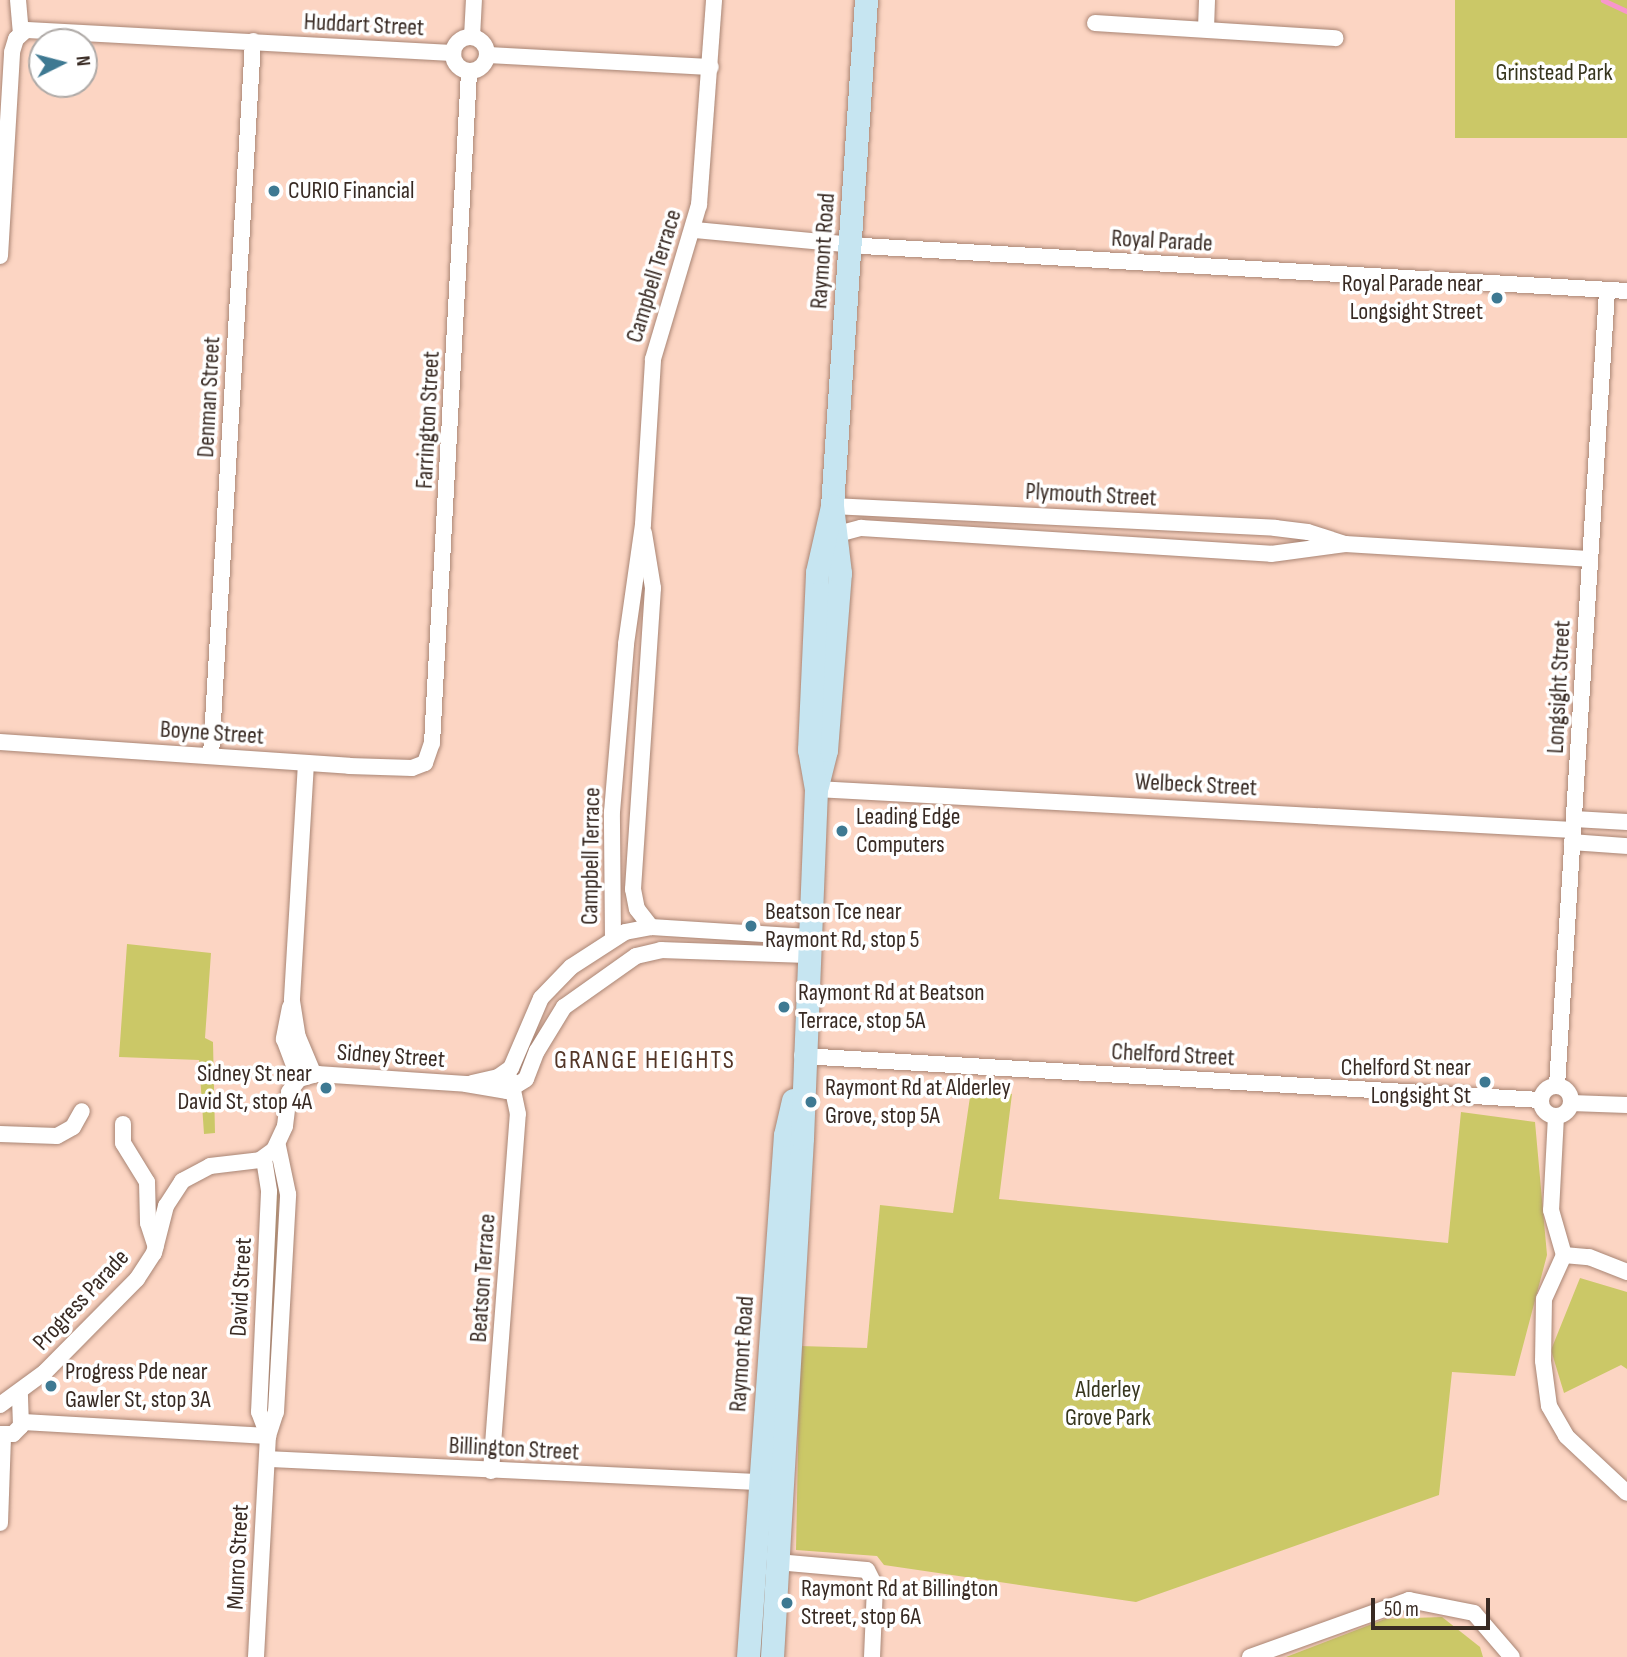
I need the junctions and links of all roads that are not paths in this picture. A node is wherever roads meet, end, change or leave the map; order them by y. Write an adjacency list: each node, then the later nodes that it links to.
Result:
1 (18, 0): 8 (street)
2 (474, 0): 9 (street)
3 (714, 0): 14 (street, Campbell Terrace)
4 (866, 0): 18 (main road, Raymont Road)
5 (1208, 0): 7 (street)
6 (1094, 23): 7 (street)
7 (1206, 29): 10 (street)
8 (21, 33): 11 (street, Huddart Street); 16 (street)
9 (472, 37): 12 (street); 13 (street)
10 (1336, 38)
11 (253, 41): 12 (street, Huddart Street); 28 (street, Denman Street)
12 (453, 53): 15 (street)
13 (487, 55): 14 (street); 15 (street)
14 (711, 67): 17 (street, Campbell Terrace)
15 (469, 72): 30 (street, Farrington Street)
16 (1, 217): 19 (street)
17 (695, 230): 18 (street, Royal Parade); 23 (street, Campbell Terrace)
18 (850, 245): 20 (street, Royal Parade); 22 (main road, Raymont Road)
19 (0, 256)
20 (1606, 291): 21 (street, Royal Parade); 26 (street, Longsight Street)
21 (1627, 291)
22 (832, 506): 24 (main road, Raymont Road); 25 (street, Plymouth Street); 31 (main road, Raymont Road)
23 (643, 524): 35 (street, Campbell Terrace); 36 (street, Campbell Terrace)
24 (838, 534): 25 (street, Plymouth Street); 31 (main road, Raymont Road)
25 (1345, 544): 26 (street, Plymouth Street)
26 (1589, 559): 33 (street, Longsight Street)
27 (0, 742): 28 (street, Boyne Street)
28 (211, 755): 29 (street, Boyne Street)
29 (306, 763): 30 (street, Boyne Street); 44 (street)
30 (420, 766)
31 (816, 789): 33 (street, Welbeck Street); 40 (main road, Raymont Road)
32 (1627, 822): 33 (street, Welbeck Street)
33 (1573, 830): 34 (street, Welbeck Street); 46 (street, Longsight Street)
34 (1627, 846)
35 (634, 886): 36 (street); 37 (street, Campbell Terrace)
36 (610, 890): 39 (street, Campbell Terrace)
37 (650, 927): 38 (street); 39 (street)
38 (711, 932): 40 (street); 41 (street)
39 (613, 939): 43 (street)
40 (807, 946): 41 (street); 42 (main road, Raymont Road)
41 (710, 952): 47 (street)
42 (802, 1056): 48 (street, Chelford Street); 67 (main road, Raymont Road); 68 (main road, Raymont Road)
43 (508, 1071): 45 (street, Sidney Street); 47 (street, Beatson Terrace)
44 (307, 1077): 45 (street, Sidney Street); 55 (street, David Street)
45 (466, 1084): 47 (street, Sidney Street)
46 (1557, 1086): 48 (street); 49 (street)
47 (515, 1088): 66 (street, Beatson Terrace)
48 (1540, 1100): 52 (street)
49 (1571, 1103): 50 (street); 52 (street)
50 (1627, 1105)
51 (82, 1111): 54 (street)
52 (1556, 1116): 58 (street)
53 (123, 1124): 57 (street, Progress Parade)
54 (0, 1134)
55 (278, 1146): 56 (street); 64 (street, David Street)
56 (264, 1159): 57 (street, Progress Parade); 64 (street, David Street)
57 (156, 1247): 60 (street, Progress Parade)
58 (1564, 1255): 59 (street); 69 (street)
59 (1627, 1272)
60 (20, 1393): 61 (street, Progress Parade); 62 (street)
61 (0, 1405)
62 (23, 1422): 63 (street); 64 (street)
63 (1, 1434): 70 (street)
64 (268, 1436): 65 (street, David Street)
65 (268, 1459): 66 (street, Billington Street); 72 (street, Munro Street)
66 (491, 1471): 67 (street, Billington Street)
67 (759, 1482): 68 (main road); 73 (main road, Raymont Road)
68 (782, 1483): 71 (main road, Raymont Road)
69 (1627, 1493)
70 (0, 1522)
71 (777, 1562): 74 (main road, Raymont Road); 75 (street)
72 (256, 1657)
73 (748, 1657)
74 (772, 1657)
75 (872, 1657)
76 (1250, 1657): 77 (street)
77 (1512, 1657)

